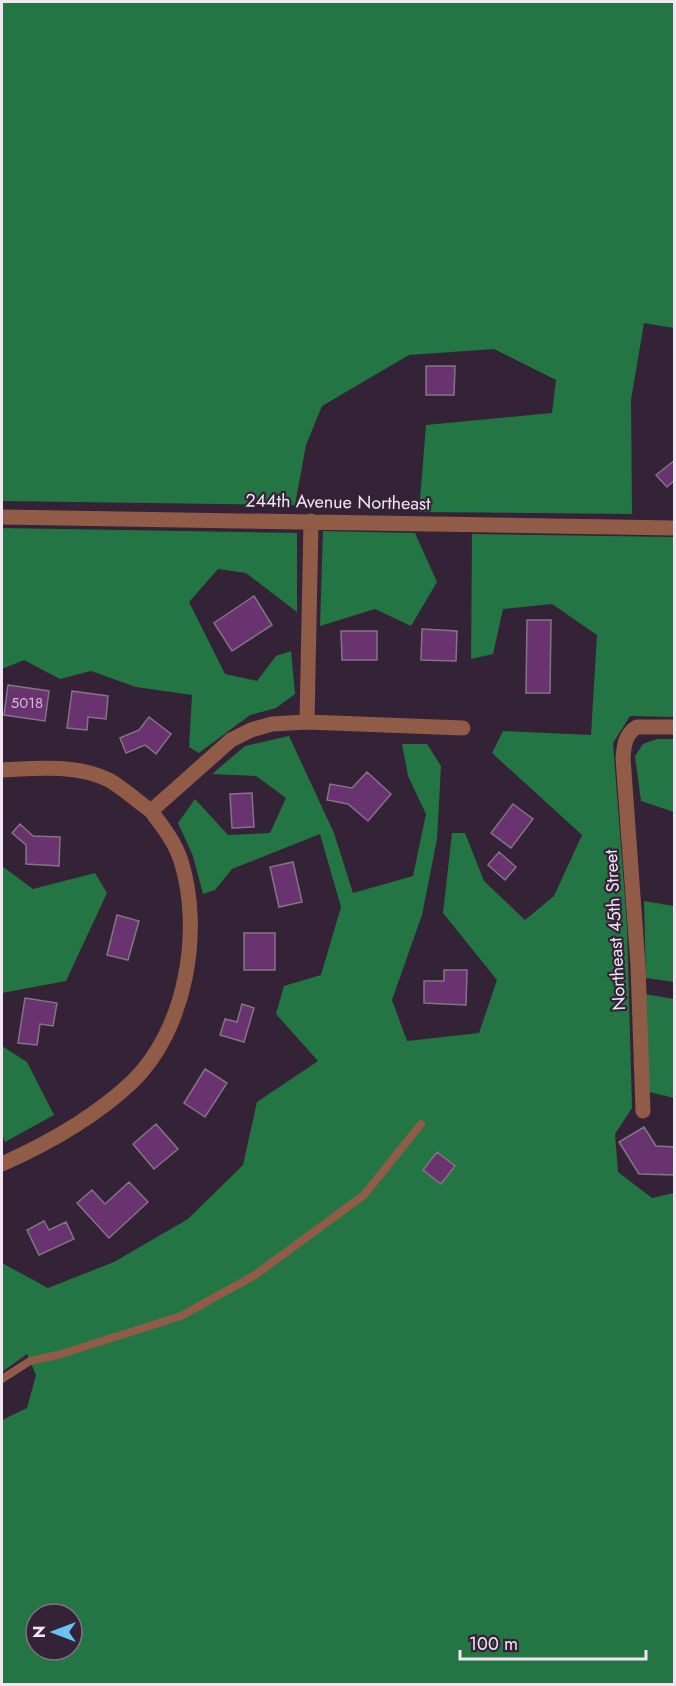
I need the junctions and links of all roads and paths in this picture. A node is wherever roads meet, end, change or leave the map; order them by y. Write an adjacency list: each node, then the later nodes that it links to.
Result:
1 (2, 517): 2 (street, 244th Avenue Northeast)
2 (311, 522): 3 (street, 244th Avenue Northeast); 4 (street)
3 (675, 528)
4 (307, 722): 5 (street); 8 (street)
5 (463, 728)
6 (675, 728): 9 (street, Northeast 45th Street)
7 (2, 770): 8 (street)
8 (151, 811): 11 (street)
9 (643, 1111)
10 (421, 1124): 12 (lane)
11 (2, 1164)
12 (2, 1379)

